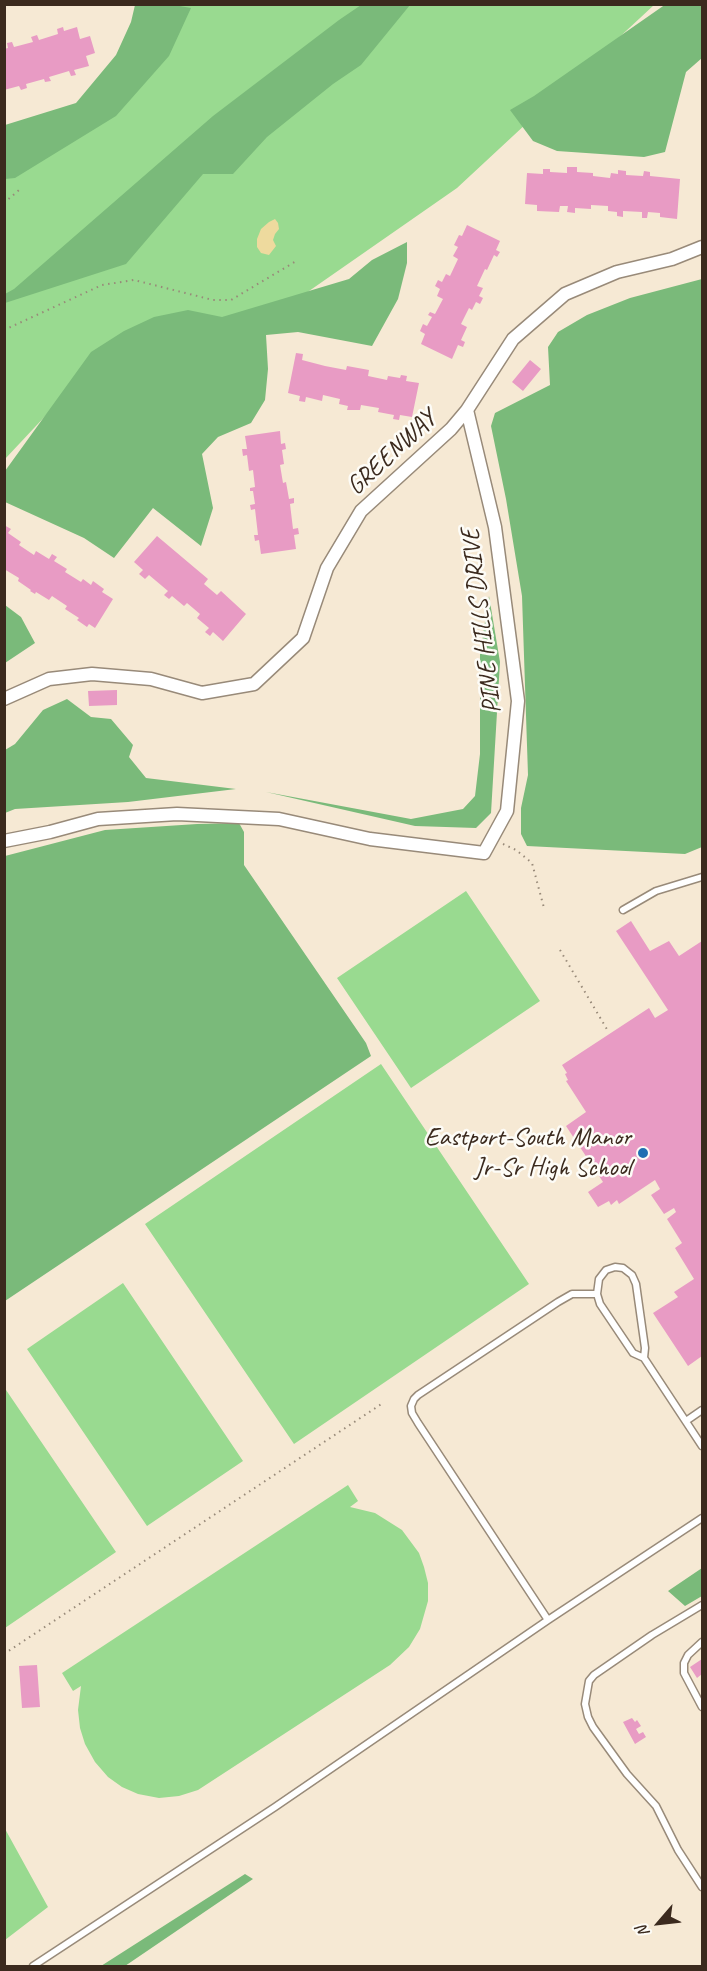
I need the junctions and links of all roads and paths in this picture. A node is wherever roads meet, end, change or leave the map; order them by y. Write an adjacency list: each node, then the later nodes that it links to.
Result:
1 (19, 190): 2 (path)
2 (4, 203)
3 (702, 247): 6 (street, GREENWAY)
4 (298, 260): 5 (path)
5 (4, 330)
6 (467, 410): 7 (street, GREENWAY); 8 (street, PINE HILLS DRIVE)
7 (4, 699)
8 (492, 839): 9 (street); 11 (path)
9 (4, 840)
10 (702, 877): 12 (lane)
11 (544, 908)
12 (623, 910)
13 (560, 950): 14 (path)
14 (608, 1031)
15 (597, 1294): 16 (lane); 16 (lane); 23 (lane)
16 (644, 1358): 19 (lane)
17 (383, 1403): 25 (path)
18 (702, 1410): 19 (lane)
19 (686, 1421): 20 (lane)
20 (702, 1446)
21 (702, 1518): 23 (lane)
22 (702, 1605): 27 (lane)
23 (548, 1620): 28 (lane)
24 (702, 1642): 26 (lane)
25 (4, 1654)
26 (702, 1707)
27 (702, 1887)
28 (33, 1966)

